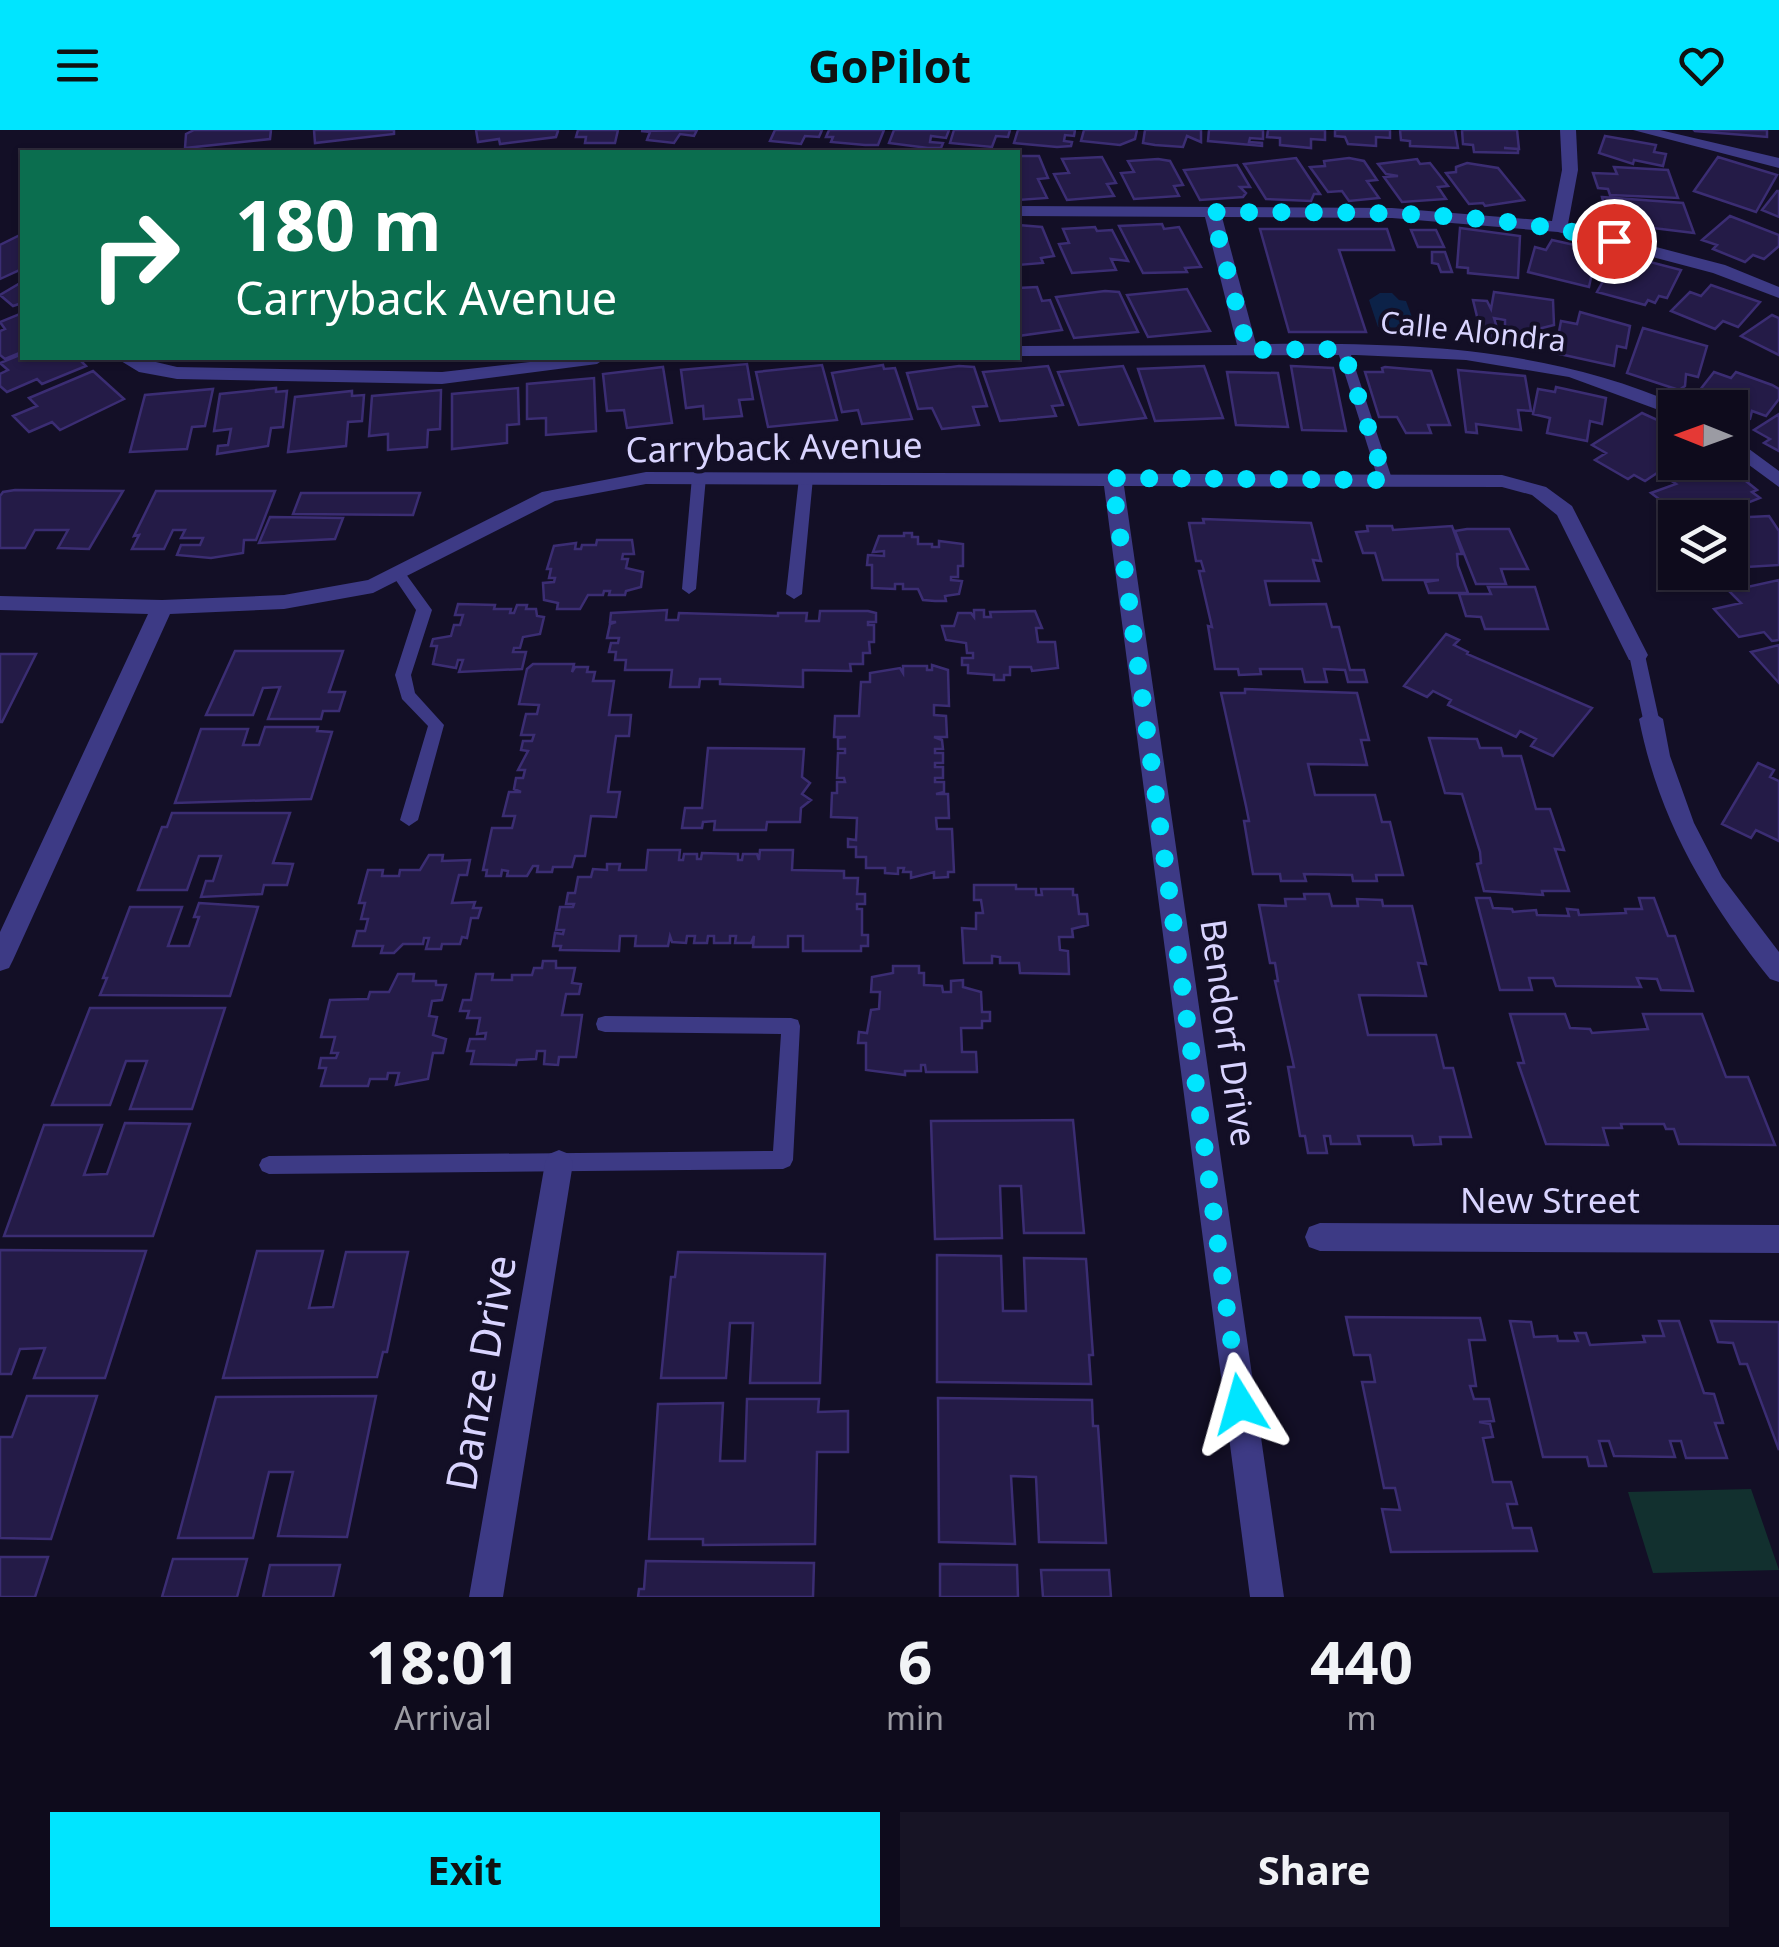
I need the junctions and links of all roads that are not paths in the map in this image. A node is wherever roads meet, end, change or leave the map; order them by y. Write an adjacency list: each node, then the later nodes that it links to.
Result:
1 (1568, 130): 6 (street)
2 (1641, 130): 3 (street)
3 (1779, 163)
4 (1020, 211): 5 (street)
5 (1212, 212): 6 (street); 10 (street)
6 (1559, 228): 7 (street)
7 (1779, 293)
8 (1343, 349): 10 (street, Calle Alondra); 13 (street, Calle Alondra); 18 (lane)
9 (1020, 350): 10 (street, Calle Alondra)
10 (1248, 350)
11 (130, 360): 12 (street)
12 (582, 360)
13 (1658, 401)
14 (1748, 456): 19 (street)
15 (699, 477): 16 (street, Carryback Avenue); 20 (street, Carryback Avenue); 21 (lane)
16 (806, 478): 17 (street, Carryback Avenue); 22 (lane)
17 (1112, 478): 18 (street, Carryback Avenue); 36 (street, Bendorf Drive)
18 (1385, 480): 25 (street, Carryback Avenue)
19 (1779, 481)
20 (398, 573): 24 (street, Carryback Avenue); 27 (lane)
21 (689, 589)
22 (794, 594)
23 (0, 603): 24 (street, Carryback Avenue)
24 (162, 606): 28 (street)
25 (1637, 655): 26 (lane)
26 (1652, 718): 29 (street)
27 (409, 820)
28 (0, 960)
29 (1779, 971)
30 (605, 1024): 31 (lane)
31 (559, 1162): 32 (lane); 35 (street, Danze Drive)
32 (269, 1165)
33 (1320, 1237): 34 (street, New Street)
34 (1779, 1239)
35 (486, 1597)
36 (1267, 1597)

